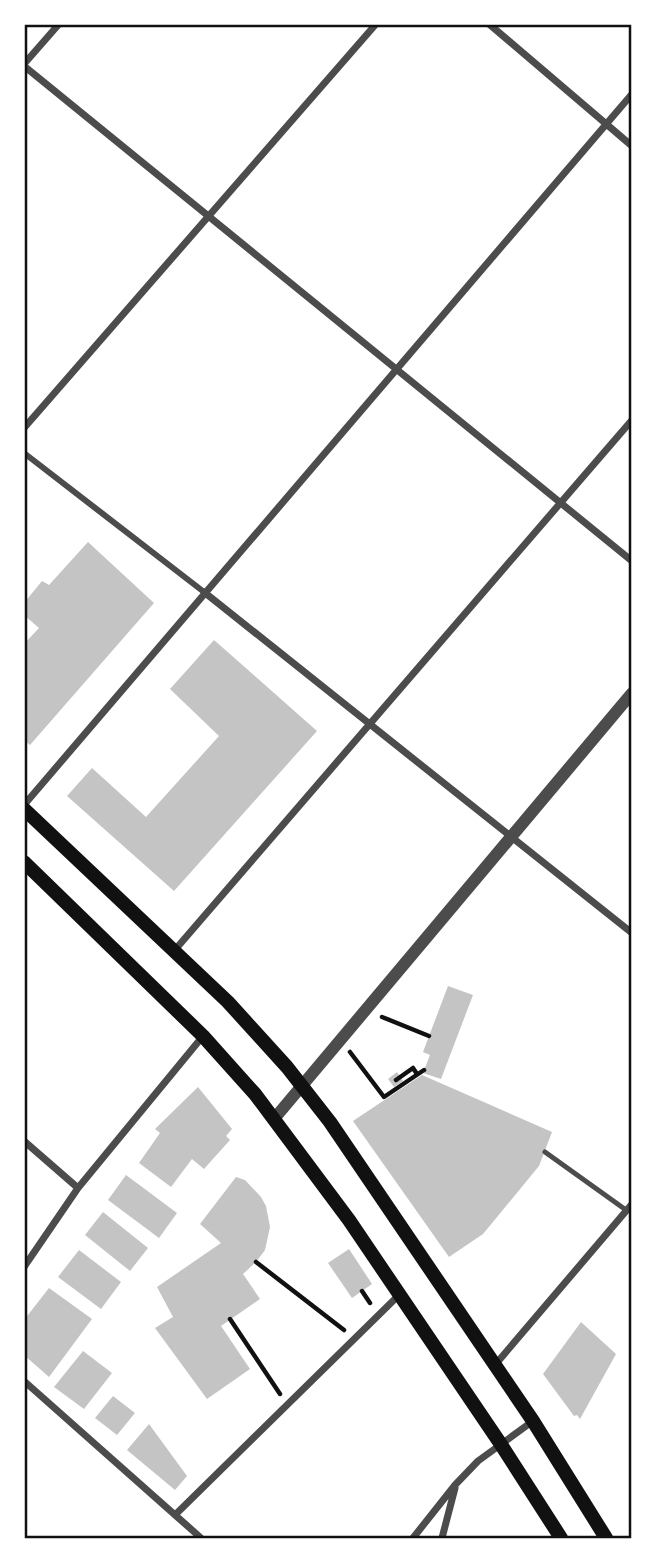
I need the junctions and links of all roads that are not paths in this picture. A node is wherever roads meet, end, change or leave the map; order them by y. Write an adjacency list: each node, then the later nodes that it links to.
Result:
1 (59, 24): 4 (street)
2 (376, 24): 8 (street)
3 (489, 24): 6 (street)
4 (24, 65): 8 (street)
5 (632, 94): 6 (street)
6 (606, 124): 7 (street); 9 (street)
7 (632, 146)
8 (209, 218): 9 (street); 11 (street)
9 (397, 370): 13 (street); 15 (street)
10 (632, 420): 13 (street)
11 (24, 428)
12 (24, 453): 15 (street)
13 (561, 503): 14 (street); 17 (street)
14 (632, 561)
15 (204, 592): 17 (street); 18 (street)
16 (632, 693): 19 (street)
17 (368, 723): 19 (street); 22 (street)
18 (24, 807): 22 (main road)
19 (511, 837): 21 (street); 24 (street)
20 (24, 862): 23 (main road)
21 (632, 933)
22 (173, 951): 24 (main road)
23 (204, 1036): 25 (main road); 28 (street)
24 (302, 1085): 25 (street); 32 (main road)
25 (274, 1119): 31 (main road)
26 (24, 1141): 28 (street)
27 (544, 1152): 29 (lane)
28 (78, 1188): 30 (street)
29 (629, 1207): 32 (street)
30 (24, 1267)
31 (399, 1295): 35 (main road); 37 (street)
32 (495, 1366): 34 (main road)
33 (24, 1381): 37 (street)
34 (533, 1421): 35 (street); 42 (main road)
35 (500, 1443): 36 (street); 41 (main road)
36 (455, 1485): 39 (street); 40 (street)
37 (176, 1514): 38 (street)
38 (201, 1538)
39 (413, 1538)
40 (442, 1538)
41 (561, 1538)
42 (606, 1538)

